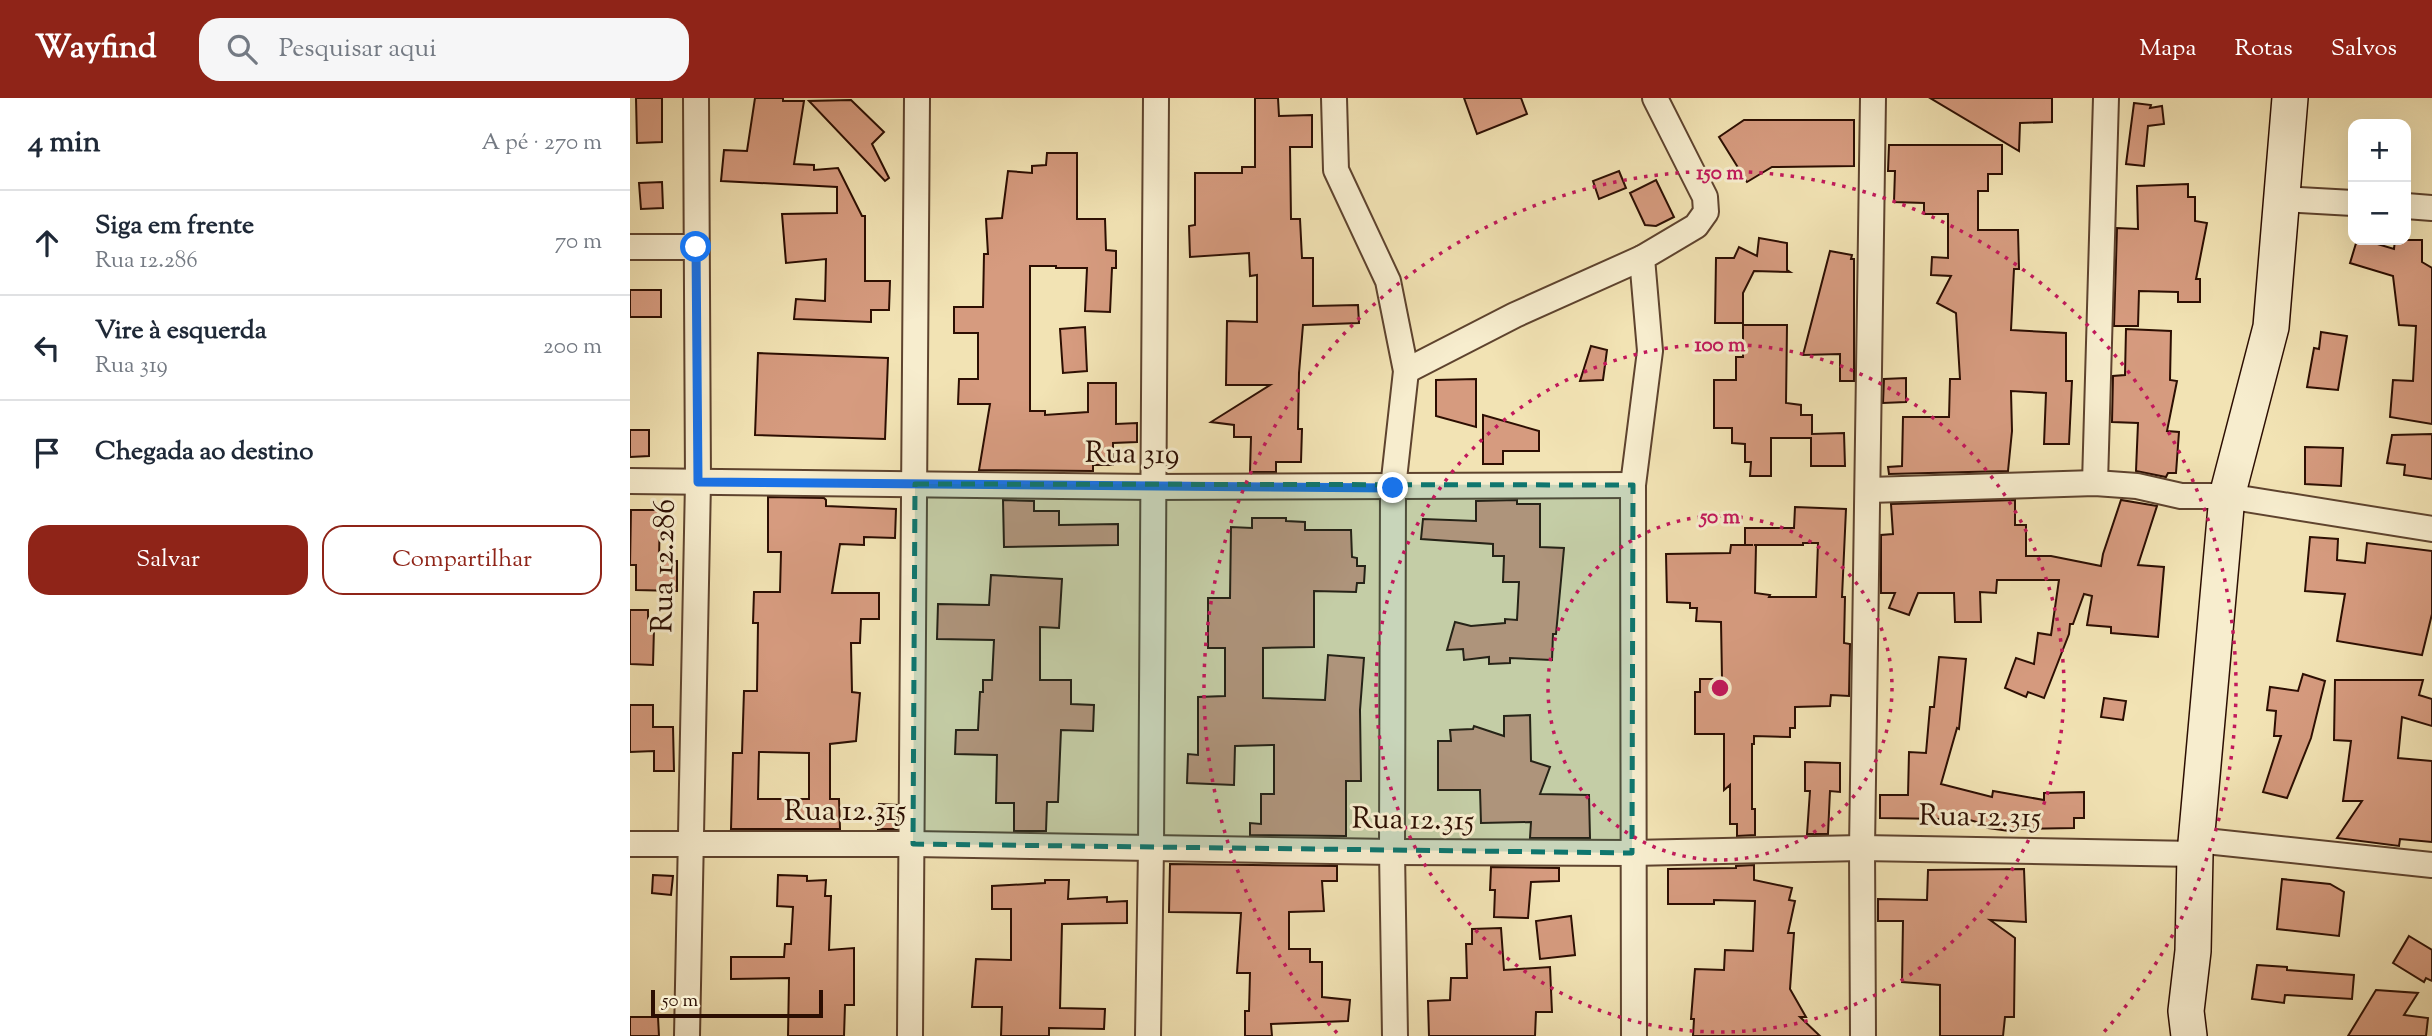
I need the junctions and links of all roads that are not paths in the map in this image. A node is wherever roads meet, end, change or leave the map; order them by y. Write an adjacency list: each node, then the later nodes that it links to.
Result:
1 (696, 98): 14 (street, Rua 12.286)
2 (916, 98): 20 (street)
3 (1156, 98): 22 (street)
4 (1334, 98): 16 (street)
5 (1654, 98): 15 (street)
6 (1872, 98): 24 (street)
7 (2106, 98): 19 (street)
8 (2290, 98): 9 (street)
9 (2280, 199): 10 (street); 25 (street)
10 (2348, 203)
11 (2411, 206): 12 (street)
12 (2432, 208)
13 (630, 247): 14 (street)
14 (696, 247): 18 (street, Rua 12.286)
15 (1642, 258): 16 (street); 21 (street)
16 (1406, 371): 23 (street)
17 (630, 481): 18 (street, Rua 319)
18 (698, 482): 20 (street, Rua 319); 28 (street, Rua 12.286)
19 (2095, 482): 24 (street); 25 (street)
20 (915, 484): 22 (street, Rua 319); 29 (street)
21 (1633, 485): 23 (street, Rua 319); 34 (street)
22 (1152, 487): 23 (street, Rua 319); 31 (street)
23 (1393, 488): 33 (street)
24 (1868, 490): 32 (street)
25 (2227, 496): 26 (street); 30 (street)
26 (2432, 529)
27 (630, 844): 28 (street, Rua 12.315)
28 (690, 844): 29 (street, Rua 12.315); 36 (street, Rua 12.286)
29 (913, 844): 31 (street, Rua 12.315); 37 (street)
30 (2195, 847): 32 (street, Rua 12.315); 35 (street, Rua 12.315); 42 (street)
31 (1151, 848): 33 (street, Rua 12.315); 38 (street)
32 (1862, 848): 34 (street, Rua 12.315); 41 (street)
33 (1392, 852): 34 (street, Rua 12.315); 39 (street)
34 (1632, 853): 40 (street)
35 (2432, 865)
36 (687, 1036)
37 (910, 1036)
38 (1148, 1036)
39 (1395, 1036)
40 (1634, 1036)
41 (1863, 1036)
42 (2189, 1036)

